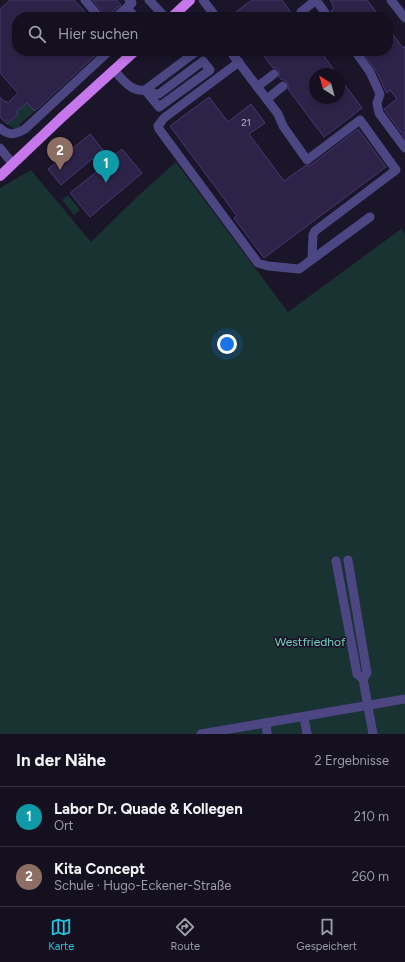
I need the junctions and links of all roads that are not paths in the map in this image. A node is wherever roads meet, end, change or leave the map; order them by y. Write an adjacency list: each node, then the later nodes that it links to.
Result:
1 (85, 0): 8 (street)
2 (190, 0): 11 (main road)
3 (203, 0): 12 (street)
4 (316, 0): 13 (street); 14 (street)
5 (391, 0): 15 (street)
6 (153, 1): 10 (street)
7 (128, 4): 9 (street)
8 (96, 12)
9 (121, 12)
10 (161, 12)
11 (177, 12)
12 (212, 12)
13 (301, 12)
14 (322, 12)
15 (405, 18)
16 (104, 56): 28 (street)
17 (129, 56): 22 (main road)
18 (190, 56): 26 (street)
19 (234, 56): 21 (street)
20 (359, 56): 30 (street)
21 (239, 62): 24 (street); 34 (street)
22 (114, 70): 26 (street); 31 (main road)
23 (274, 74): 24 (street)
24 (257, 86): 27 (street)
25 (283, 86): 27 (street)
26 (146, 89): 26 (street)
27 (267, 99): 34 (street)
28 (0, 128)
29 (0, 148): 31 (street)
30 (405, 148)
31 (13, 164): 32 (main road)
32 (0, 176)
33 (370, 217): 34 (street)
34 (312, 259)
35 (348, 560): 37 (street)
36 (336, 562): 37 (street)
37 (363, 679): 39 (street)
38 (405, 699): 39 (street)
39 (368, 705): 40 (street); 46 (street)
40 (304, 717): 41 (street); 45 (street)
41 (266, 723): 42 (street); 44 (street)
42 (229, 732): 43 (street)
43 (201, 734)
44 (267, 734)
45 (307, 734)
46 (373, 734)

